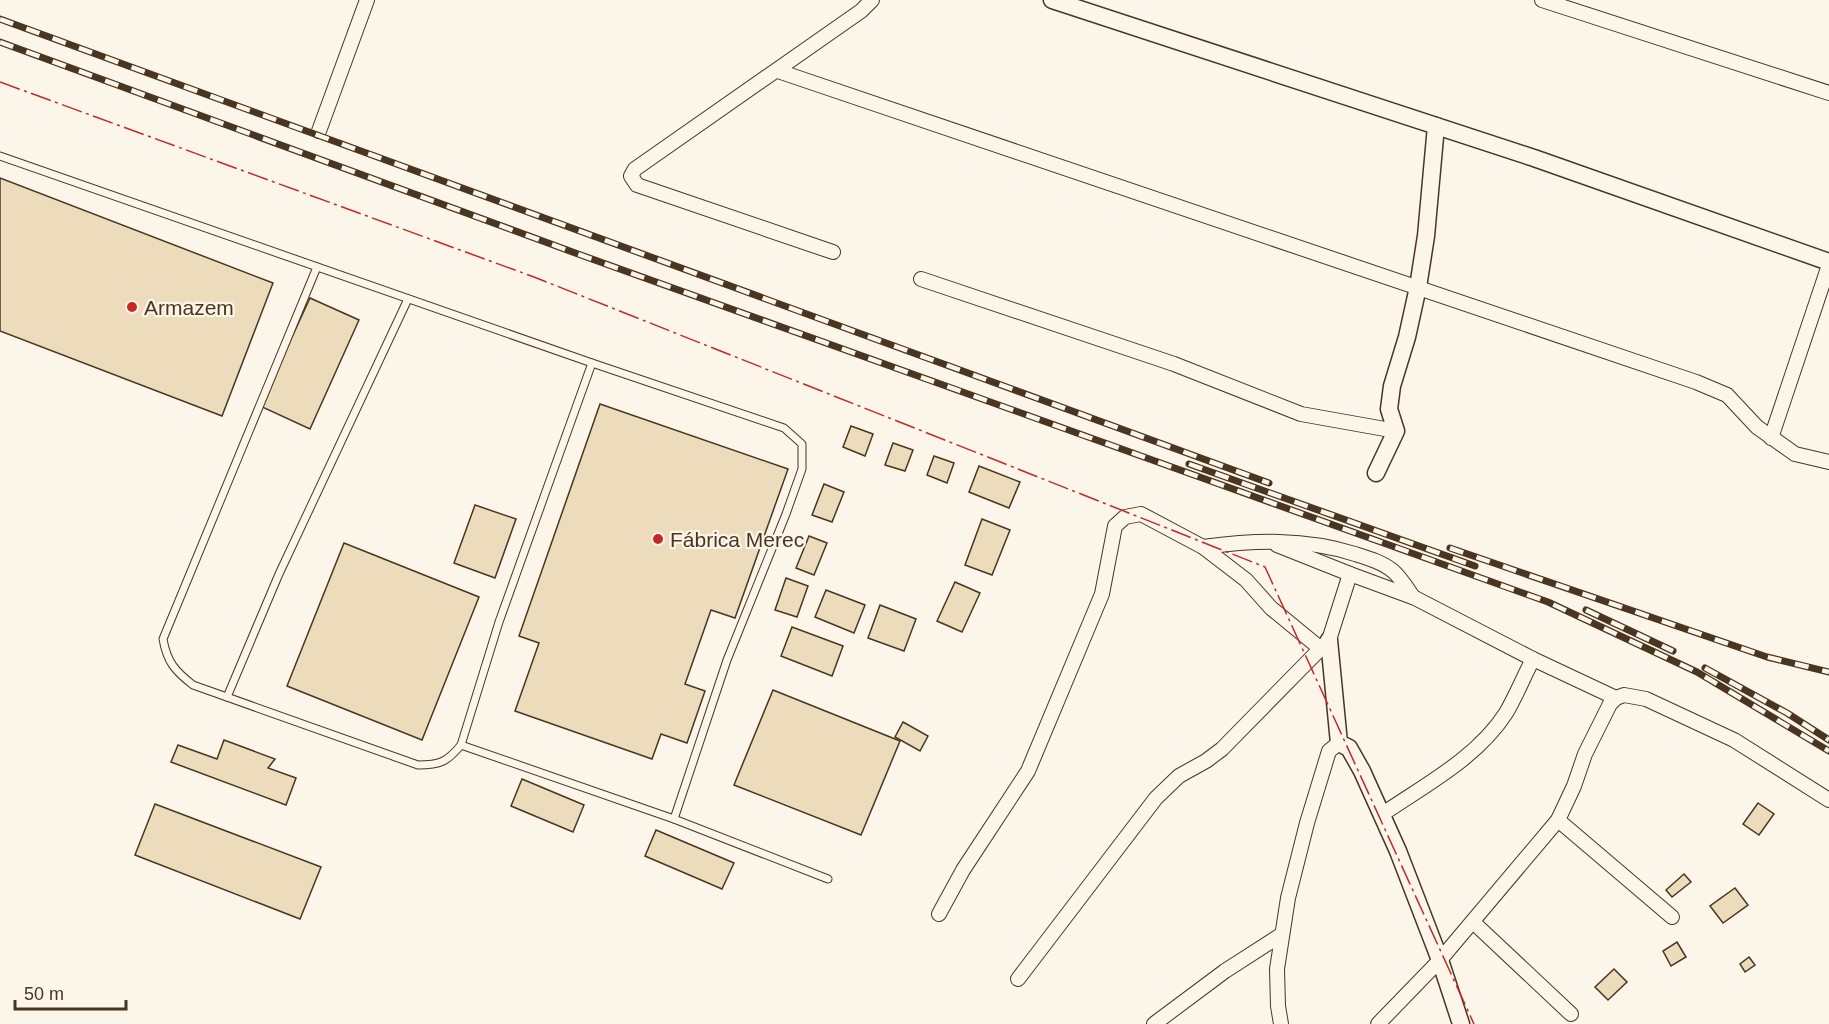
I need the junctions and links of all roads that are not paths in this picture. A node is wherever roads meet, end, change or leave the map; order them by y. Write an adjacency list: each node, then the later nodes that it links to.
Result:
1 (367, 0): 8 (street)
2 (872, 0): 5 (street)
3 (1052, 0): 7 (street)
4 (1542, 0): 6 (street)
5 (778, 71): 10 (street); 14 (street)
6 (1829, 93)
7 (1436, 126): 11 (street); 14 (street)
8 (319, 131)
9 (0, 156): 12 (lane)
10 (832, 252)
11 (1829, 263): 18 (street)
12 (317, 267): 15 (lane); 27 (lane)
13 (921, 279): 17 (street)
14 (1418, 288): 17 (street); 18 (street)
15 (408, 299): 16 (lane); 27 (lane)
16 (592, 363): 30 (lane); 33 (lane)
17 (1396, 431): 20 (street)
18 (1771, 438): 19 (street)
19 (1829, 462)
20 (1376, 472)
21 (1266, 541): 22 (street); 23 (street); 24 (street)
22 (1203, 547): 25 (street); 36 (street)
23 (1350, 574): 24 (street); 25 (street)
24 (1415, 598): 26 (street)
25 (1325, 645): 29 (street); 41 (street)
26 (1533, 658): 28 (street); 32 (street)
27 (227, 696): 30 (lane)
28 (1616, 698): 31 (street); 34 (street)
29 (1339, 743): 32 (street); 39 (street)
30 (461, 745): 33 (lane)
31 (1829, 800)
32 (1381, 814): 40 (street)
33 (674, 819): 35 (lane)
34 (1558, 820): 37 (street); 38 (street)
35 (828, 879)
36 (939, 914)
37 (1672, 917)
38 (1473, 922): 40 (street); 42 (street)
39 (1281, 935): 43 (street); 44 (street)
40 (1440, 960): 45 (street); 46 (street)
41 (1018, 979)
42 (1571, 1014)
43 (1154, 1024)
44 (1281, 1024)
45 (1378, 1024)
46 (1461, 1024)

